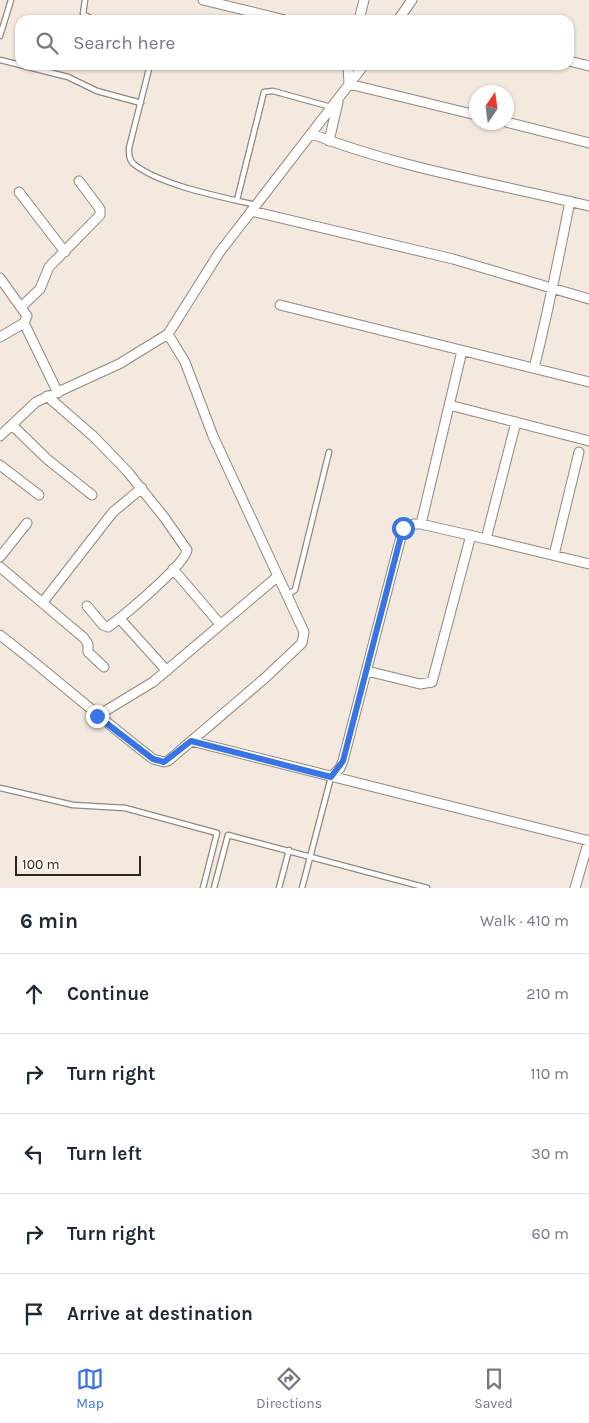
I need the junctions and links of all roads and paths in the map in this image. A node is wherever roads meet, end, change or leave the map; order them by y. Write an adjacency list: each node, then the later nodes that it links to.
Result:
1 (11, 0): 11 (lane)
2 (78, 0): 6 (lane)
3 (203, 0): 8 (street)
4 (364, 0): 9 (street)
5 (412, 0): 10 (street)
6 (85, 1): 7 (lane)
7 (85, 15)
8 (264, 15)
9 (360, 15)
10 (403, 15)
11 (0, 36)
12 (0, 60): 14 (lane)
13 (574, 62): 15 (street)
14 (15, 64)
15 (589, 66)
16 (40, 70): 22 (lane)
17 (149, 70): 22 (lane)
18 (348, 70): 20 (street)
19 (360, 70): 20 (street)
20 (349, 84): 21 (street); 24 (street)
21 (339, 99): 23 (street); 27 (street)
22 (141, 103): 31 (lane)
23 (333, 107): 26 (street); 31 (lane)
24 (469, 113)
25 (514, 124): 28 (street)
26 (312, 134): 27 (street); 34 (street)
27 (329, 141): 32 (street)
28 (589, 143)
29 (79, 181): 35 (street)
30 (19, 192): 35 (street)
31 (237, 200): 34 (lane)
32 (570, 201): 33 (street); 37 (street)
33 (589, 206)
34 (253, 208): 37 (street); 42 (street)
35 (65, 252): 40 (street)
36 (0, 278): 40 (street)
37 (553, 289): 38 (street); 45 (street)
38 (589, 299)
39 (280, 305): 44 (street)
40 (21, 307): 41 (street)
41 (24, 323): 43 (street); 47 (street)
42 (168, 334): 47 (street); 69 (street)
43 (0, 338)
44 (462, 351): 45 (street); 49 (street)
45 (534, 368): 46 (street)
46 (589, 382)
47 (58, 393): 48 (street)
48 (47, 396): 51 (street); 57 (street)
49 (449, 405): 50 (street); 61 (street)
50 (516, 422): 53 (street); 63 (street)
51 (12, 425): 52 (street); 59 (street)
52 (0, 436)
53 (589, 441)
54 (329, 452): 70 (lane)
55 (578, 452): 64 (street)
56 (0, 465): 58 (street)
57 (142, 488): 68 (street); 71 (street)
58 (39, 495)
59 (92, 495)
60 (27, 523): 65 (street)
61 (421, 524): 62 (street); 78 (street)
62 (471, 535): 63 (street); 78 (street)
63 (486, 539): 64 (street)
64 (554, 555): 66 (street)
65 (0, 557)
66 (589, 564)
67 (0, 566): 71 (street)
68 (173, 569): 73 (street); 74 (street)
69 (278, 576): 70 (street); 74 (street)
70 (286, 595): 80 (street)
71 (43, 602): 76 (street)
72 (86, 606): 73 (street)
73 (120, 618): 77 (street)
74 (220, 624): 77 (street)
75 (0, 635): 79 (street)
76 (104, 667)
77 (167, 670): 79 (street)
78 (367, 671): 81 (street)
79 (97, 716): 80 (street)
80 (191, 741): 81 (street)
81 (331, 777): 83 (street); 85 (lane)
82 (0, 788): 86 (lane)
83 (589, 841): 91 (street)
84 (288, 850): 85 (lane); 87 (lane); 88 (lane)
85 (311, 856): 89 (lane); 90 (lane)
86 (204, 888)
87 (214, 888)
88 (278, 888)
89 (302, 888)
90 (424, 888)
91 (575, 888)

